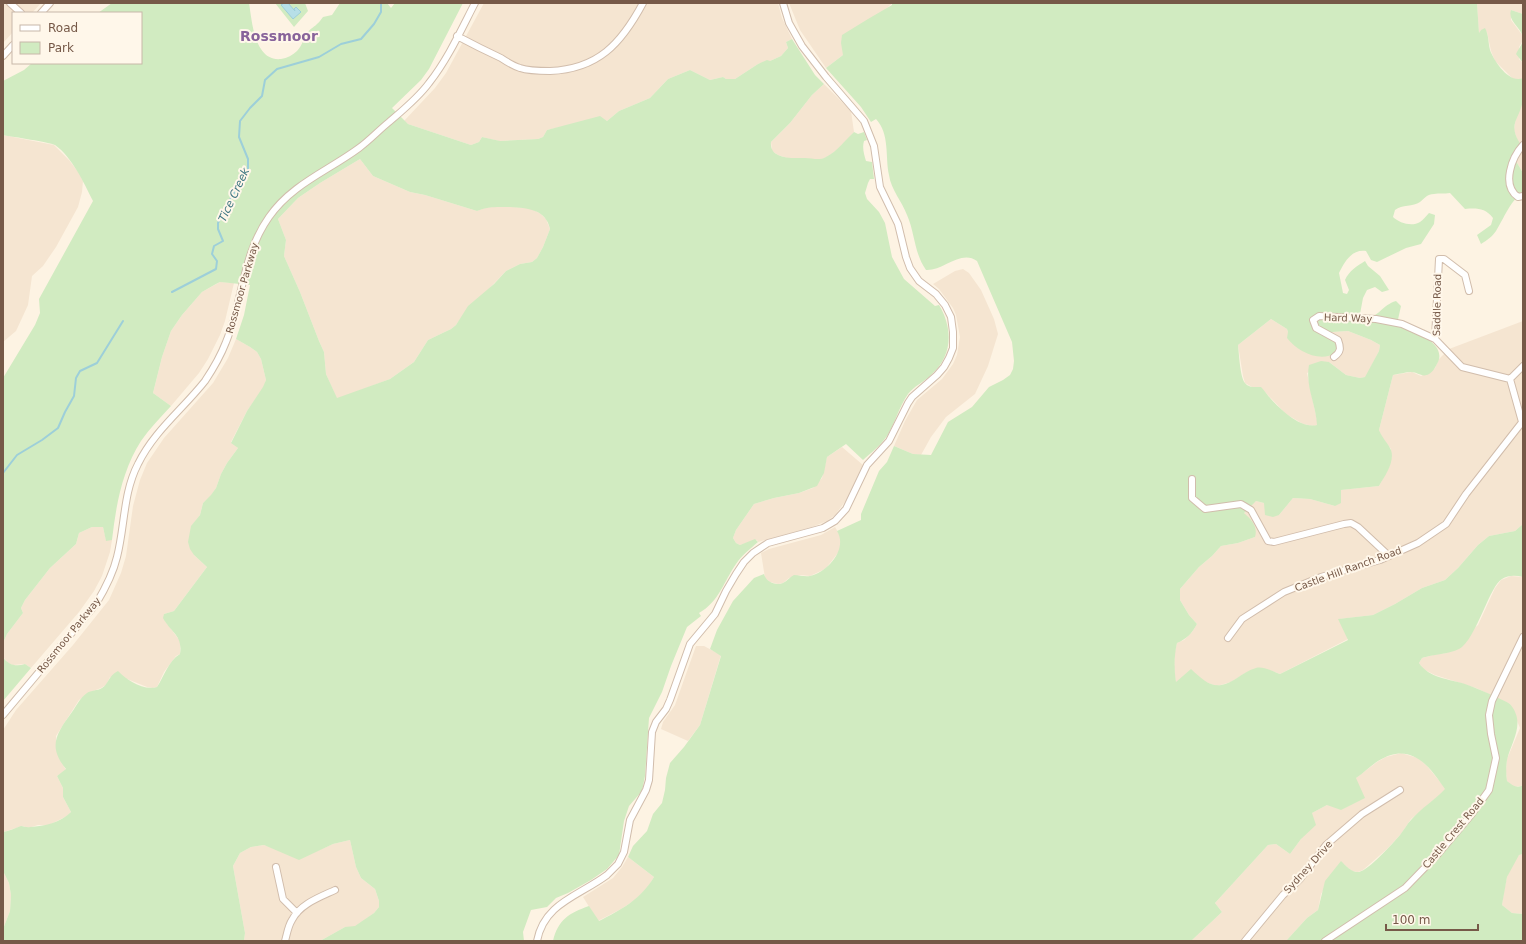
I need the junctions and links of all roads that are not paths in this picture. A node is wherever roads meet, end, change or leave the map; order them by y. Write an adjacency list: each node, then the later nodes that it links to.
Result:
1 (10, 3): 6 (street)
2 (50, 3): 7 (street)
3 (475, 3): 8 (street, Rossmoor Parkway)
4 (642, 3): 8 (street)
5 (783, 3): 29 (street)
6 (20, 12)
7 (43, 12)
8 (457, 36): 23 (street, Rossmoor Parkway)
9 (12, 46): 10 (street)
10 (3, 56)
11 (1523, 145): 12 (street)
12 (1523, 196)
13 (1469, 291): 14 (street, Saddle Road)
14 (1435, 339): 15 (street, Hard Way); 17 (street, Saddle Road)
15 (1334, 358)
16 (1523, 366): 17 (street)
17 (1510, 379): 18 (street)
18 (1522, 421): 20 (street, Castle Hill Ranch Road)
19 (1192, 479): 20 (street)
20 (1389, 556): 21 (street, Castle Hill Ranch Road)
21 (1228, 638)
22 (1523, 638): 31 (street, Castle Crest Road)
23 (3, 715)
24 (1400, 790): 30 (street, Sydney Drive)
25 (276, 866): 27 (street)
26 (335, 890): 27 (street)
27 (297, 913): 28 (street)
28 (285, 941)
29 (537, 941)
30 (1246, 941)
31 (1325, 941)

